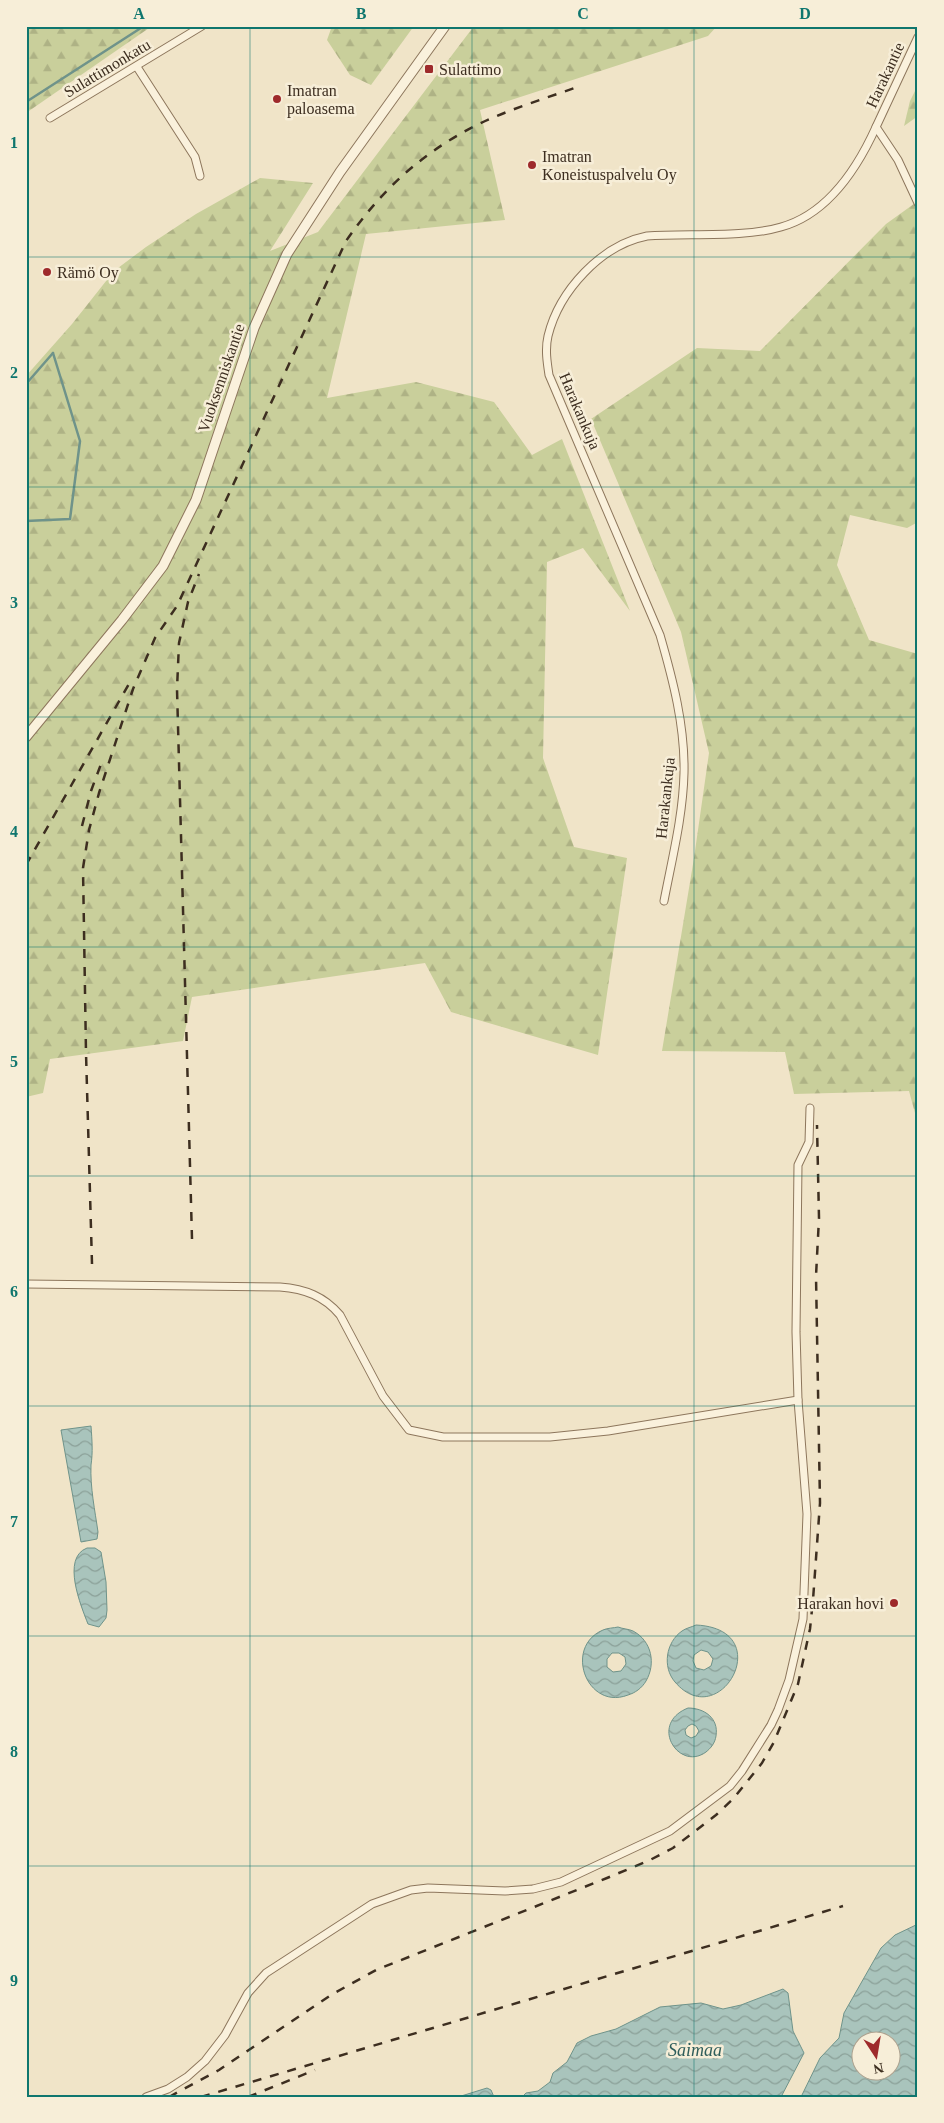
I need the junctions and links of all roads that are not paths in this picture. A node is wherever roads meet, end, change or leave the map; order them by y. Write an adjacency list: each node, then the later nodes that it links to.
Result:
1 (202, 26): 4 (street, Sulattimonkatu)
2 (445, 26): 9 (street, Vuoksenniskantie)
3 (918, 36): 6 (street, Harakantie)
4 (136, 67): 5 (street, Sulattimonkatu); 7 (street)
5 (50, 118)
6 (876, 127): 8 (street, Harakantie); 10 (street, Harakankuja)
7 (200, 176)
8 (918, 203)
9 (26, 737)
10 (664, 901)
11 (810, 1108): 13 (street)
12 (26, 1284): 13 (street)
13 (798, 1400): 14 (street)
14 (146, 2097)

